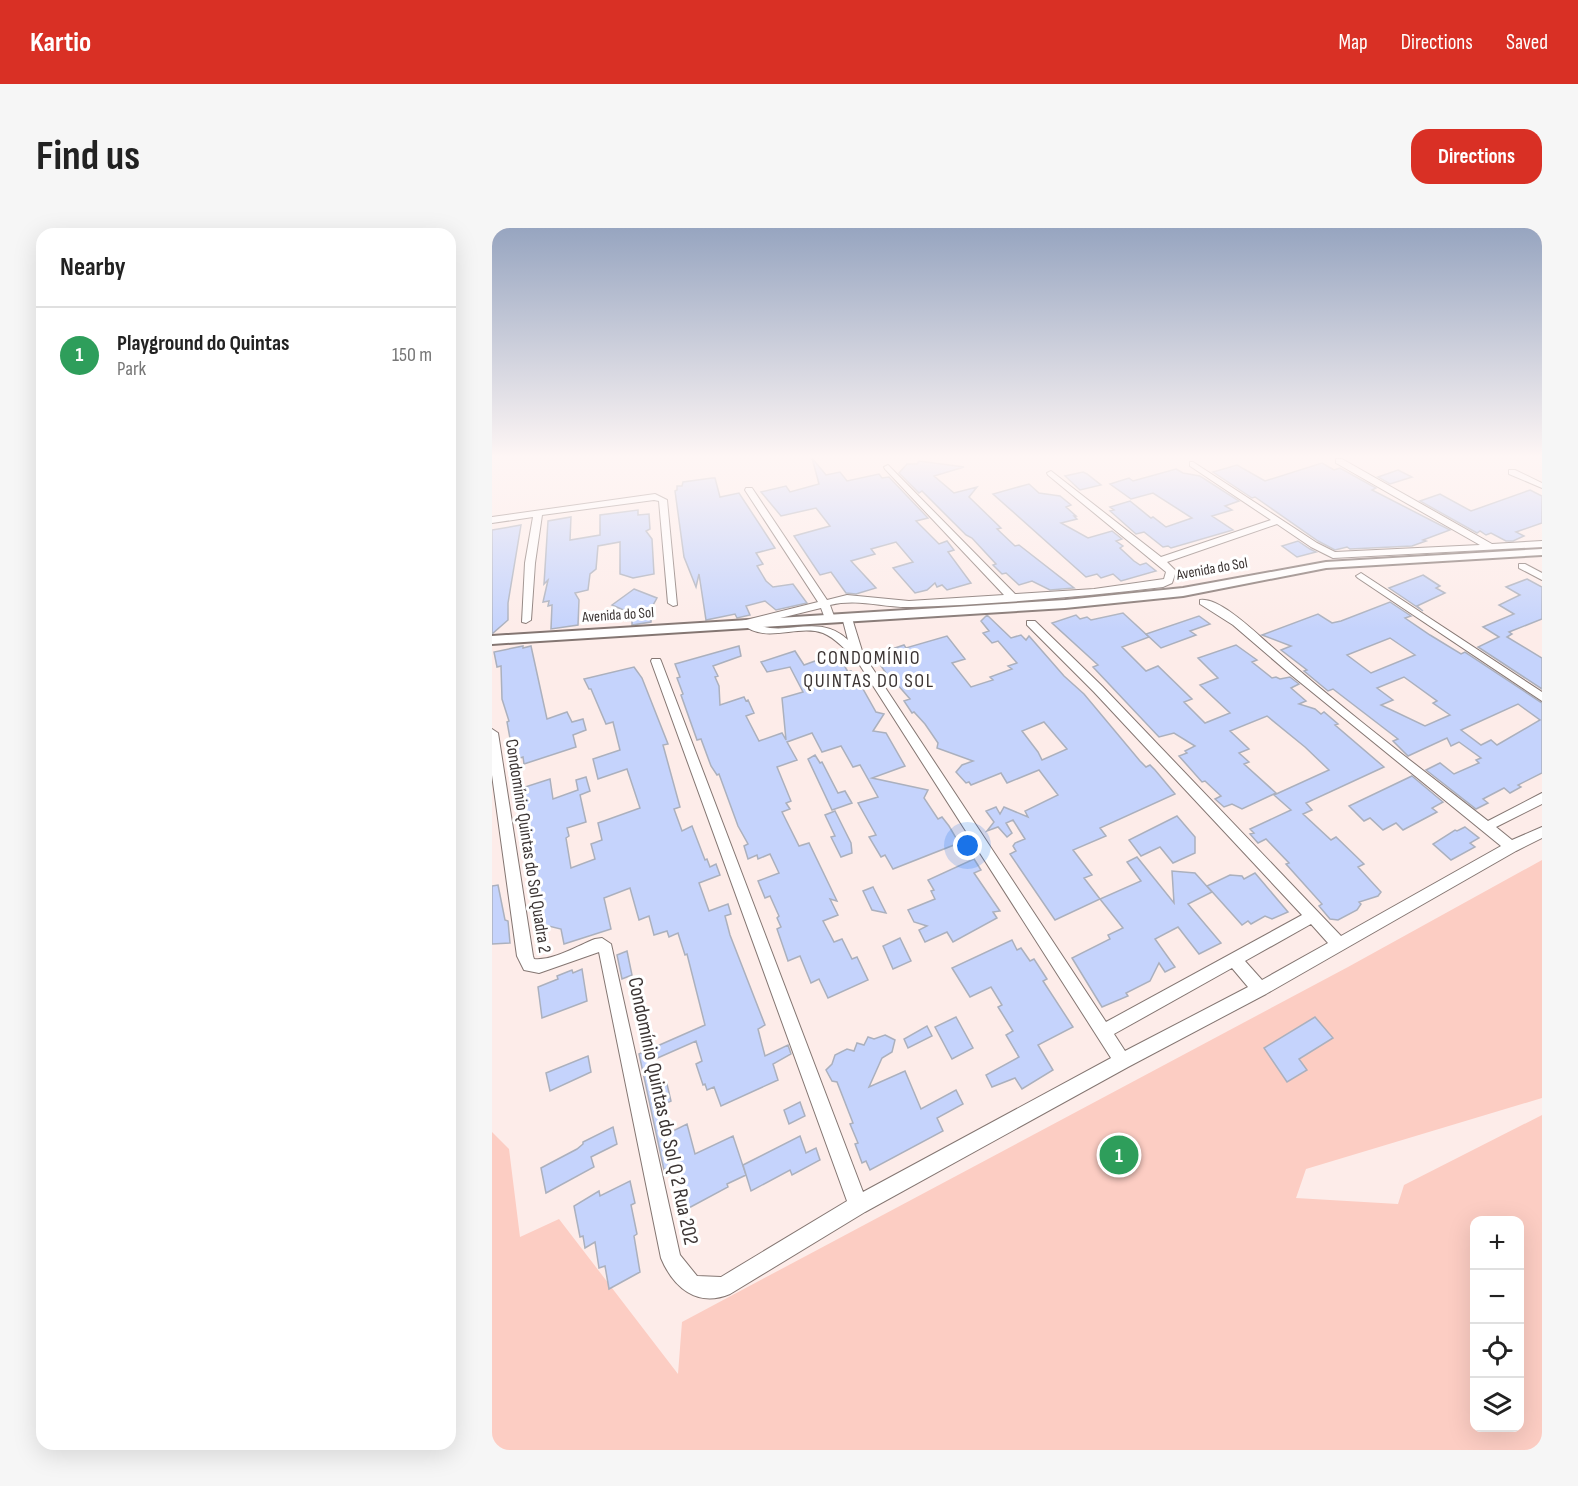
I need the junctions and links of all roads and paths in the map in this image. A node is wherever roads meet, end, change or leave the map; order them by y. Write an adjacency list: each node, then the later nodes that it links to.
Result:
1 (530, 515): 9 (street)
2 (538, 515): 22 (street)
3 (666, 515): 20 (street)
4 (766, 515): 21 (street)
5 (934, 515): 18 (street)
6 (1101, 515): 14 (street)
7 (1268, 515): 10 (street)
8 (1434, 515): 12 (street)
9 (492, 520)
10 (1277, 521): 12 (street); 14 (street)
11 (1542, 544): 12 (street)
12 (1491, 547)
13 (1542, 552): 23 (street, Avenida do Sol)
14 (1160, 561): 18 (street)
15 (1522, 566): 17 (street)
16 (1361, 576): 31 (street)
17 (1542, 577)
18 (1012, 597): 21 (street)
19 (1204, 602): 36 (street)
20 (673, 603)
21 (824, 603): 24 (street); 25 (street)
22 (526, 620)
23 (847, 621): 25 (street, Avenida do Sol); 29 (street)
24 (746, 623): 25 (street, Avenida do Sol); 27 (street); 28 (street, Avenida do Sol)
25 (826, 623): 27 (street); 29 (street)
26 (1031, 623): 37 (street)
27 (810, 628): 29 (street)
28 (492, 640)
29 (857, 654): 42 (street)
30 (656, 661): 44 (street)
31 (1542, 697)
32 (492, 733): 39 (street, Condomínio Quintas do Sol Quadra 2)
33 (1542, 798): 34 (street)
34 (1494, 823)
35 (1542, 832): 36 (street)
36 (1511, 847): 38 (street)
37 (1313, 916): 38 (street); 40 (street)
38 (1340, 944): 41 (street)
39 (602, 945): 44 (street, Condomínio Quintas do Sol Q 2 Rua 202)
40 (1234, 960): 41 (street); 42 (street)
41 (1260, 989): 43 (street)
42 (1104, 1031): 43 (street)
43 (1122, 1061): 44 (street)
44 (858, 1205)

